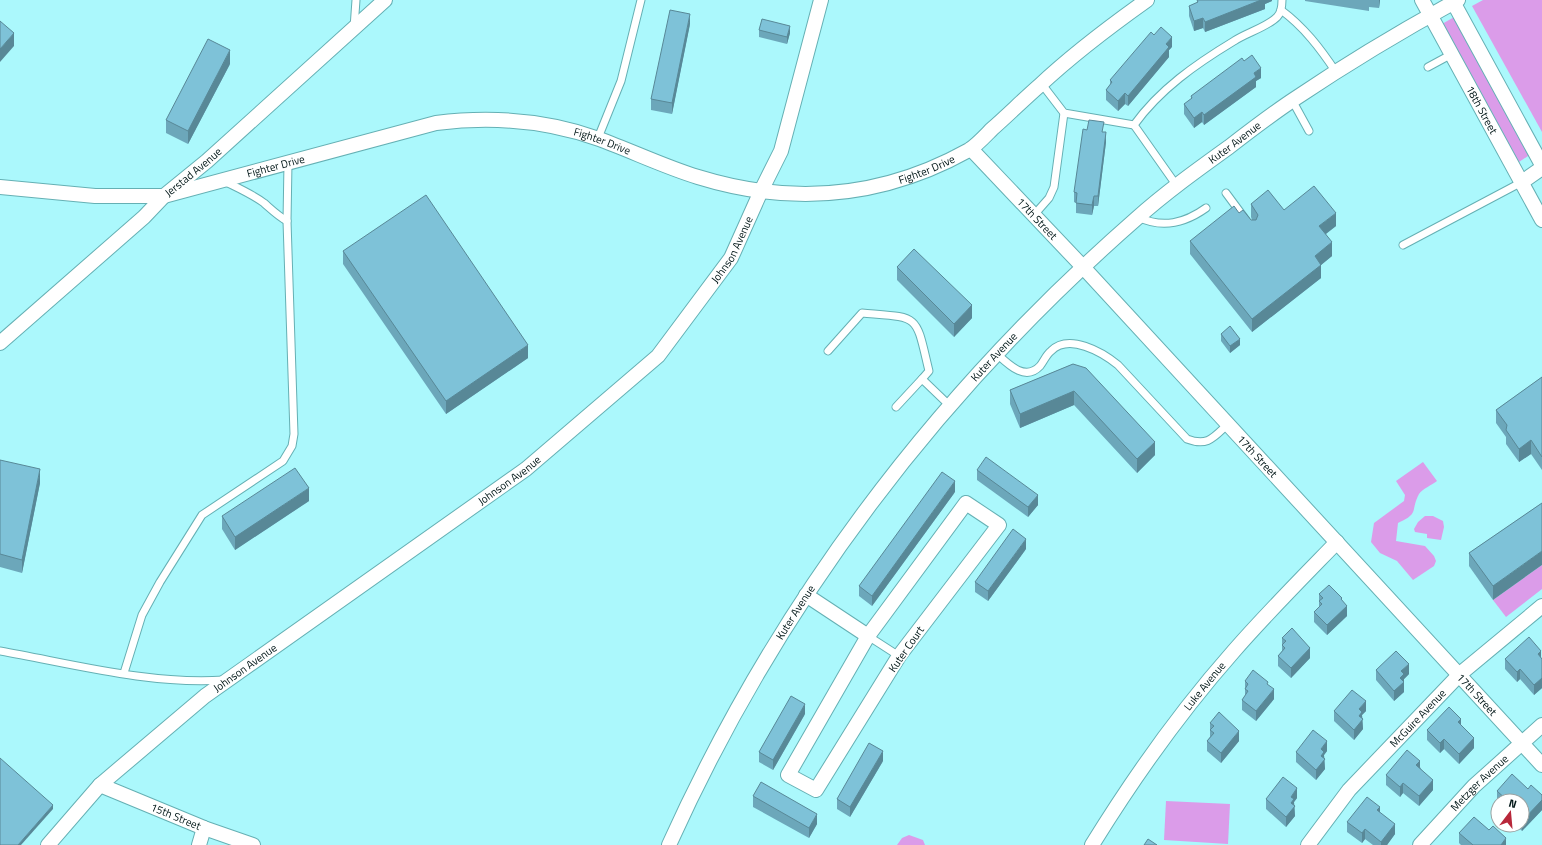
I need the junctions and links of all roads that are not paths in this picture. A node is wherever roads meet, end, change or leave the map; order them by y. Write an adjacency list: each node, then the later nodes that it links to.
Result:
1 (356, 0): 11 (lane)
2 (385, 0): 11 (street, Jerstad Avenue)
3 (641, 0): 20 (lane)
4 (821, 0): 29 (street, Johnson Avenue)
5 (1147, 0): 15 (street, Fighter Drive)
6 (1282, 0): 9 (lane)
7 (1422, 0): 10 (street, 18th Street)
8 (1454, 1): 10 (street, Kuter Avenue); 23 (street)
9 (1281, 10): 14 (lane); 18 (lane)
10 (1431, 15): 12 (street, 18th Street); 14 (street, Kuter Avenue)
11 (354, 28): 31 (street, Jerstad Avenue)
12 (1452, 54): 13 (lane); 26 (street, 18th Street)
13 (1428, 67)
14 (1336, 72): 16 (street, Kuter Avenue)
15 (1042, 84): 17 (lane); 21 (street, Fighter Drive)
16 (1292, 100): 19 (lane); 27 (street, Kuter Avenue)
17 (1064, 113): 18 (lane); 33 (lane)
18 (1134, 125): 27 (lane)
19 (1309, 131)
20 (598, 138): 22 (street, Fighter Drive); 29 (street, Fighter Drive)
21 (971, 149): 29 (street, Fighter Drive); 33 (street, 17th Street)
22 (288, 164): 25 (street, Fighter Drive); 36 (lane)
23 (1542, 165)
24 (1542, 168): 26 (street)
25 (224, 181): 31 (street, Fighter Drive); 36 (lane)
26 (1522, 182): 35 (street, 18th Street); 38 (lane)
27 (1177, 186): 34 (street, Kuter Avenue)
28 (0, 187): 31 (street, Fighter Drive)
29 (761, 191): 55 (street, Johnson Avenue)
30 (1226, 193): 37 (lane)
31 (164, 196): 40 (street, Jerstad Avenue)
32 (1206, 208): 34 (lane)
33 (1034, 215): 39 (street, 17th Street)
34 (1138, 217): 39 (street, Kuter Avenue)
35 (1542, 220)
36 (287, 221): 53 (lane)
37 (1253, 229)
38 (1403, 245)
39 (1083, 267): 42 (street, Kuter Avenue); 46 (street, 17th Street)
40 (0, 343)
41 (828, 351): 43 (lane)
42 (996, 353): 44 (street, Kuter Avenue); 46 (lane)
43 (922, 378): 44 (lane); 45 (lane)
44 (949, 405): 48 (street, Kuter Avenue)
45 (896, 407)
46 (1228, 424): 47 (street, 17th Street)
47 (1337, 542): 54 (street, 17th Street); 65 (street, Luke Avenue)
48 (806, 595): 50 (street); 64 (street, Kuter Avenue)
49 (1542, 606): 54 (street, McGuire Avenue)
50 (868, 636): 52 (lane); 52 (street, Kuter Court); 52 (street, Kuter Court)
51 (0, 651): 53 (lane)
52 (899, 656)
53 (124, 673): 55 (lane)
54 (1460, 674): 57 (street, 17th Street); 66 (street, McGuire Avenue)
55 (228, 679): 59 (street, Johnson Avenue)
56 (1542, 725): 57 (street, Metzger Avenue)
57 (1521, 743): 58 (street, 17th Street); 67 (street, Metzger Avenue)
58 (1542, 765)
59 (100, 785): 60 (street, 15th Street); 61 (street, Johnson Avenue)
60 (204, 828): 62 (street); 63 (street, 15th Street)
61 (48, 845)
62 (199, 845)
63 (253, 845)
64 (669, 845)
65 (1092, 845)
66 (1308, 845)
67 (1420, 845)

